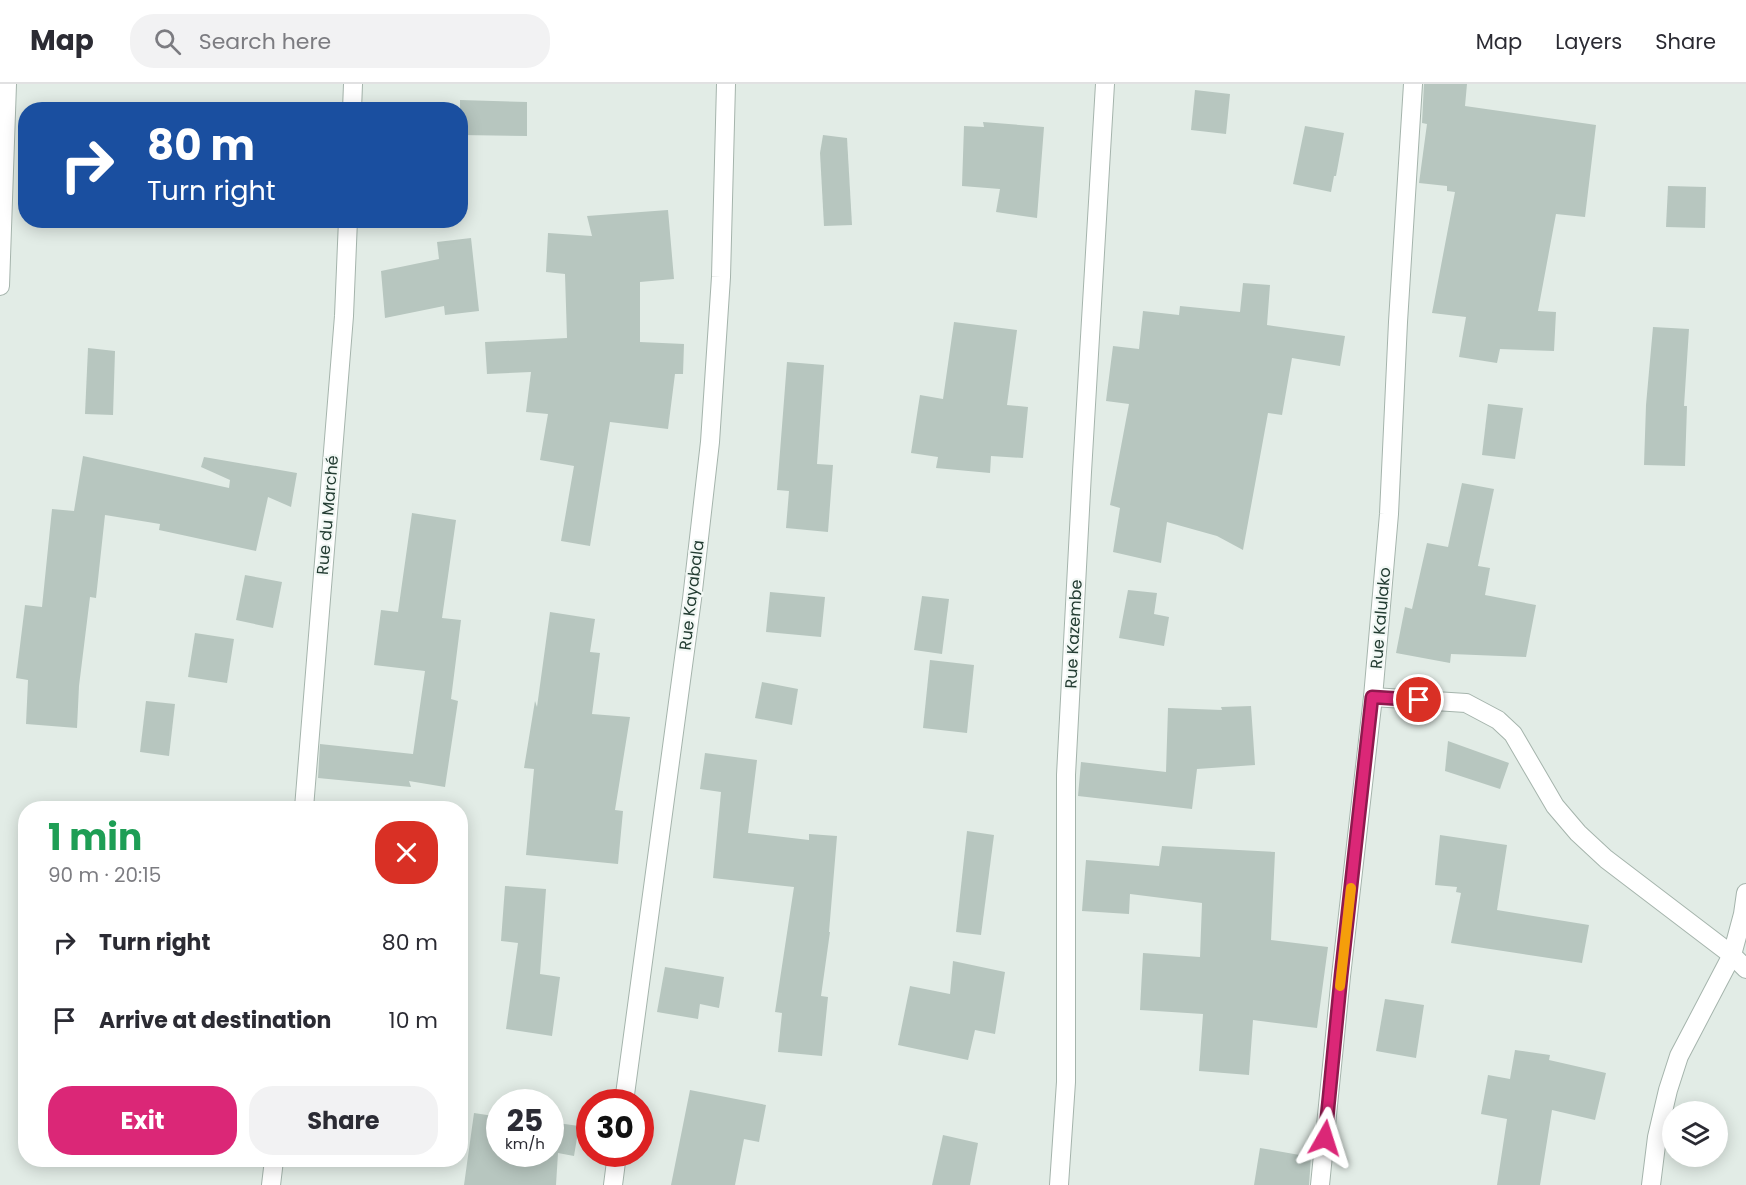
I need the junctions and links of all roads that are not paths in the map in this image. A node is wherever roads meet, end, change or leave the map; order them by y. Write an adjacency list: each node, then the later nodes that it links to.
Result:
1 (7, 84): 8 (street)
2 (353, 84): 6 (street)
3 (726, 84): 14 (street, Rue Kayabala)
4 (1105, 84): 19 (street, Rue Kazembe)
5 (1413, 84): 9 (street, Rue Kalulako)
6 (352, 102)
7 (348, 228): 10 (street, Rue du Marché)
8 (0, 286)
9 (1372, 697): 12 (street); 20 (street, Rue Kalulako)
10 (305, 801)
11 (1746, 893): 12 (street)
12 (1732, 956): 13 (street); 21 (street)
13 (1746, 969)
14 (626, 1089)
15 (273, 1167): 17 (street)
16 (615, 1167): 18 (street)
17 (271, 1185)
18 (613, 1185)
19 (1059, 1185)
20 (1320, 1185)
21 (1651, 1185)

